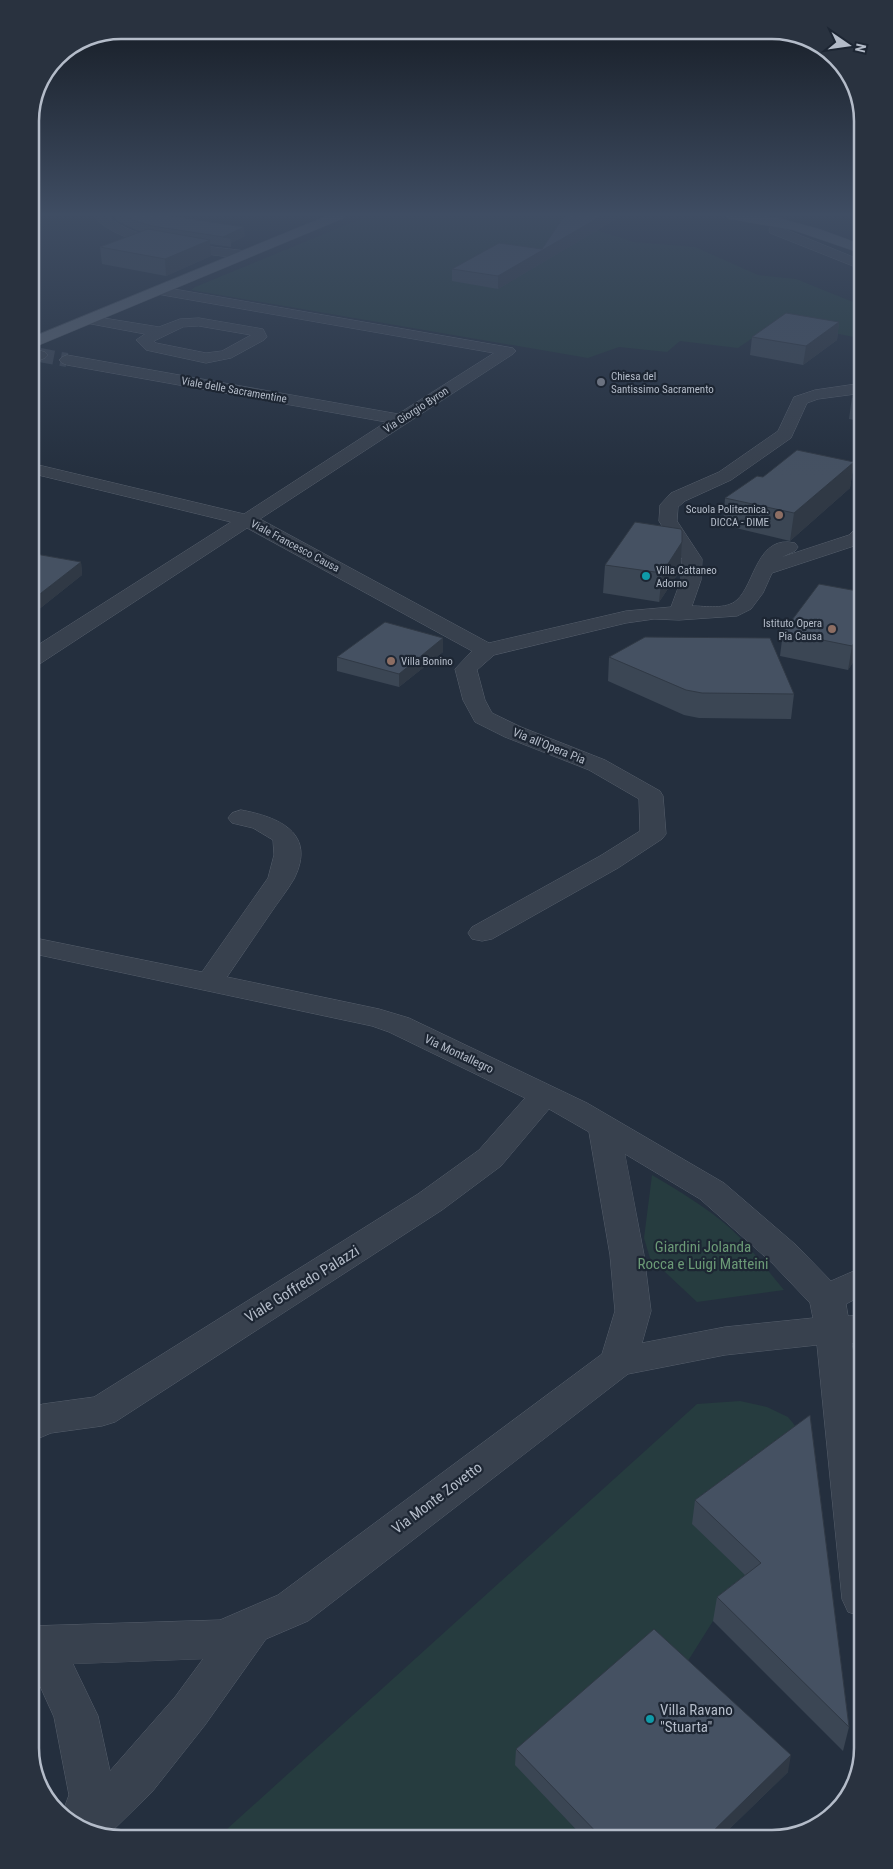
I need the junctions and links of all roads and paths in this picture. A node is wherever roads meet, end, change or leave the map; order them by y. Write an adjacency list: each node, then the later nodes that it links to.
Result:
1 (133, 302): 3 (main road)
2 (231, 302): 8 (street, Via Giorgio Byron)
3 (91, 320): 4 (street); 5 (main road)
4 (161, 332): 4 (street)
5 (39, 348)
6 (67, 360): 8 (street, Viale delle Sacramentine)
7 (854, 389): 14 (street)
8 (401, 420): 10 (street, Via Giorgio Byron)
9 (39, 470): 10 (street, Viale Francesco Causa)
10 (246, 520): 15 (street, Viale Francesco Causa); 16 (street, Via Giorgio Byron)
11 (854, 540): 13 (street)
12 (788, 547): 13 (street)
13 (763, 570): 14 (street)
14 (679, 614): 15 (street)
15 (486, 650): 18 (street, Via all'Opera Pia)
16 (39, 654)
17 (241, 818): 20 (street)
18 (482, 933)
19 (39, 947): 20 (street, Via Montallegro)
20 (209, 983): 21 (street, Via Montallegro)
21 (545, 1094): 22 (street, Via Montallegro); 26 (street, Viale Goffredo Palazzi)
22 (604, 1126): 24 (street, Via Montallegro); 25 (street)
23 (854, 1296): 24 (street)
24 (841, 1319): 25 (street, Via Monte Zovetto); 27 (street)
25 (618, 1362): 28 (street, Via Monte Zovetto)
26 (39, 1422)
27 (854, 1484)
28 (252, 1626): 29 (street, Via Monte Zovetto); 32 (street, Via Monte Zovetto)
29 (39, 1646)
30 (39, 1651): 31 (street, Via Monte Zovetto)
31 (83, 1821)
32 (86, 1823)

